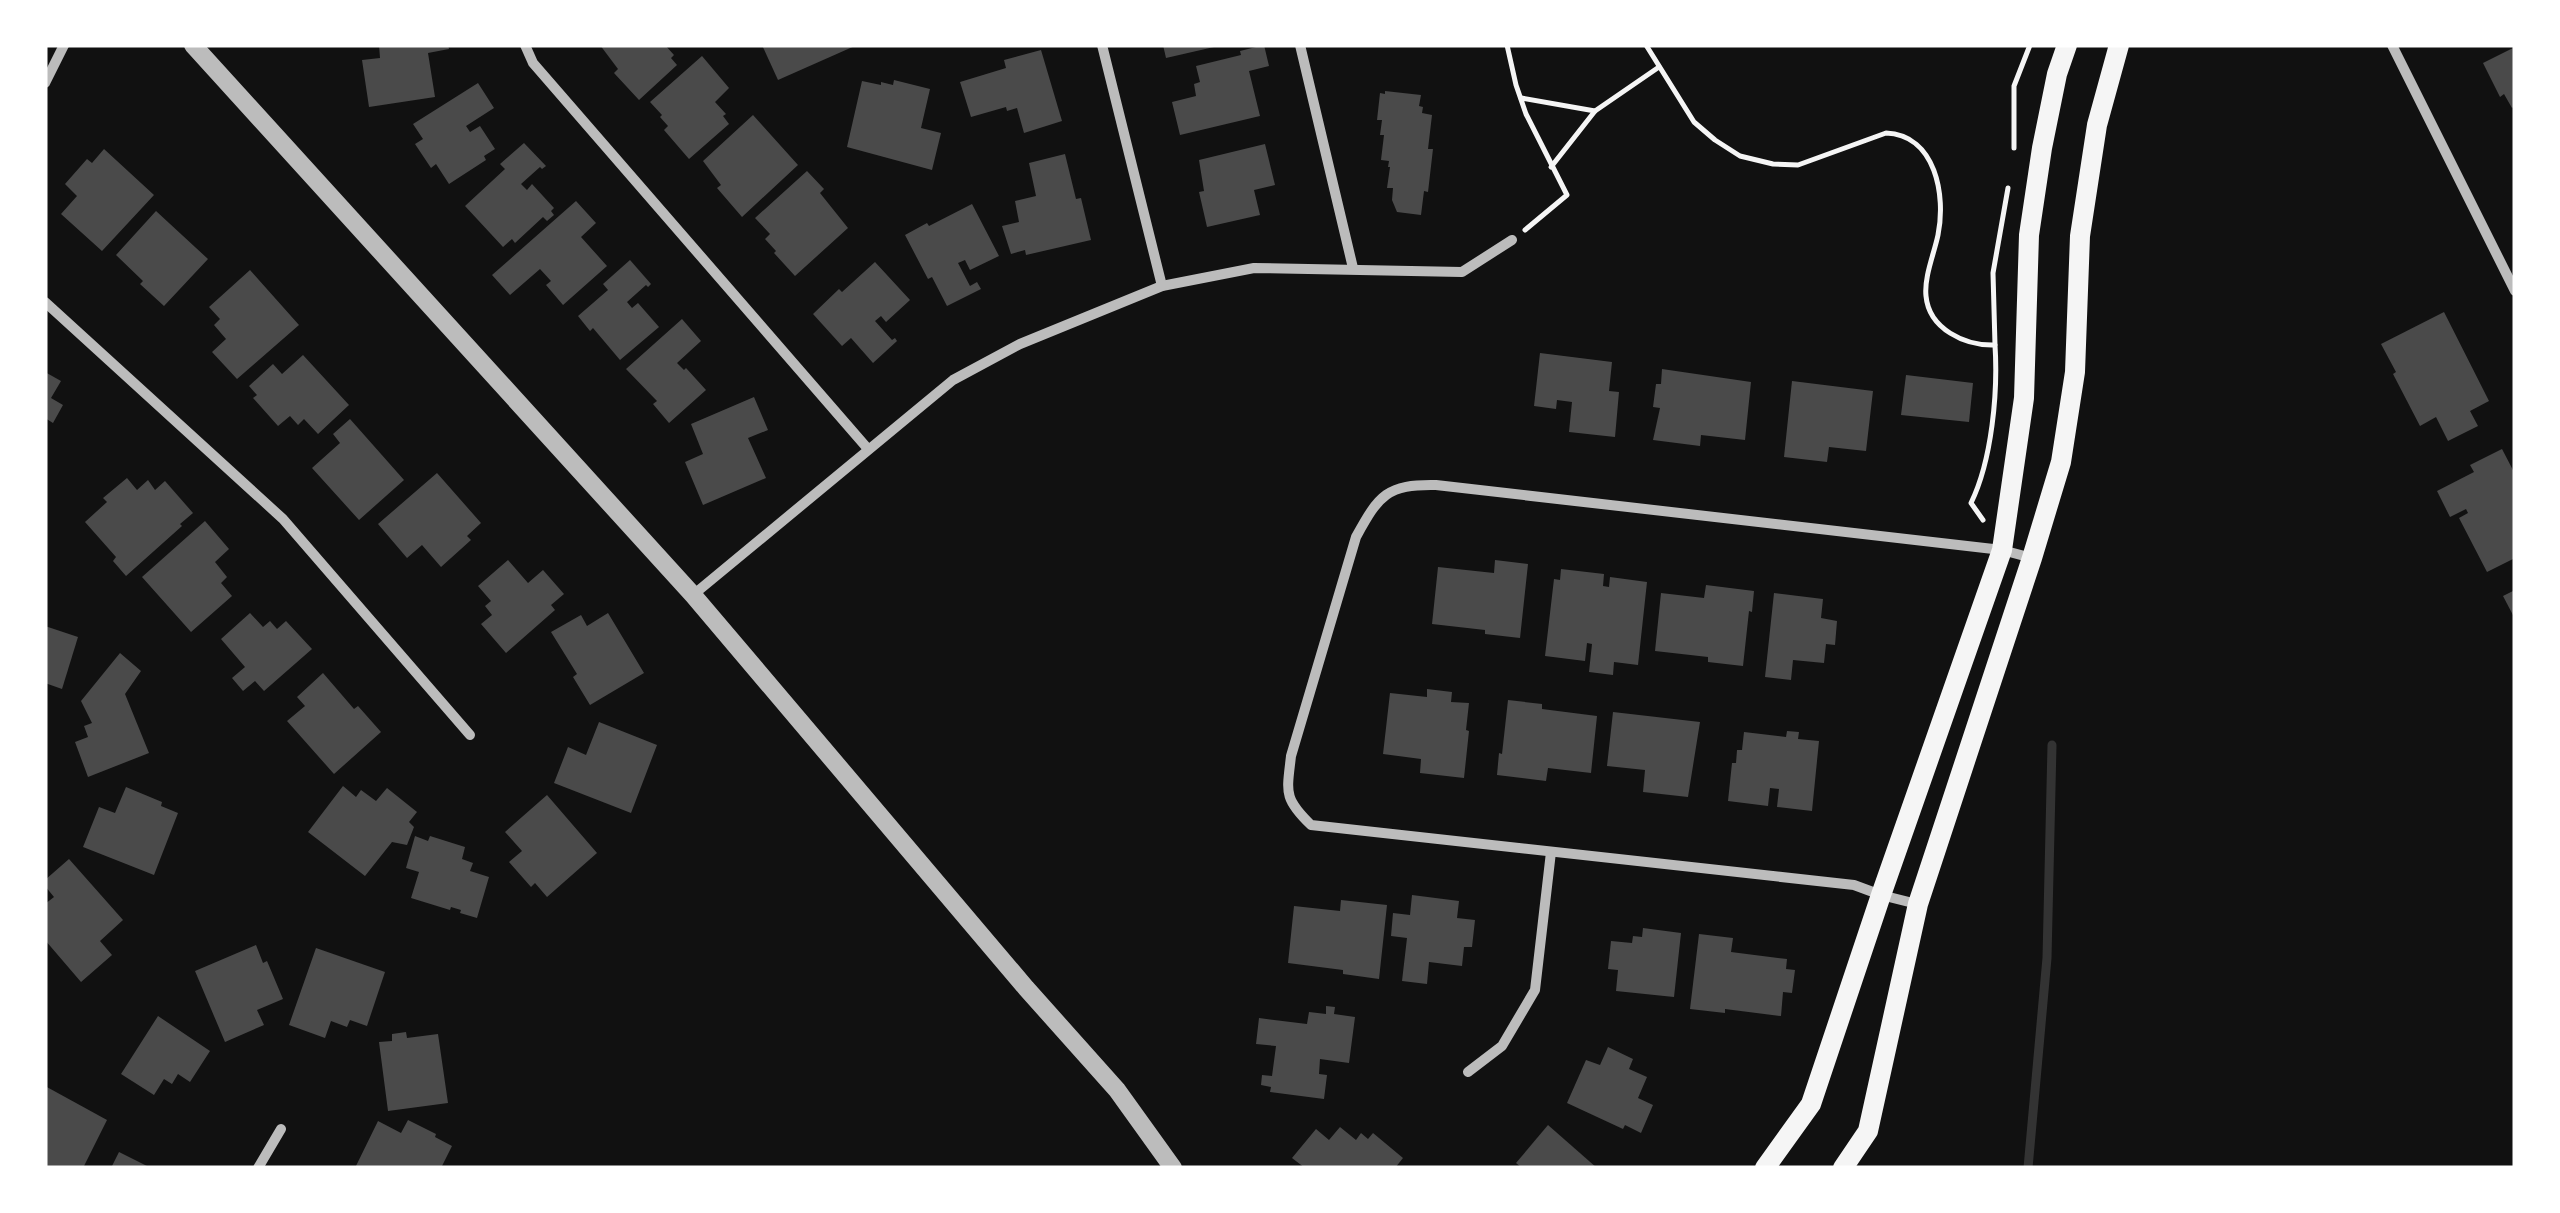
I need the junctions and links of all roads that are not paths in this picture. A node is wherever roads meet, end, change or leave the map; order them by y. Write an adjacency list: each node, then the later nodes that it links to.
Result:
1 (64, 45): 9 (street)
2 (193, 45): 18 (street)
3 (525, 45): 15 (street)
4 (1102, 45): 12 (street)
5 (1300, 45): 11 (street)
6 (2066, 45): 16 (main road)
7 (2119, 45): 17 (main road)
8 (2392, 45): 13 (street)
9 (45, 83)
10 (1512, 240): 11 (street)
11 (1352, 268): 12 (street)
12 (1162, 286): 15 (street)
13 (2515, 291)
14 (45, 302): 19 (street)
15 (868, 449): 18 (street)
16 (2002, 550): 17 (street); 20 (street); 21 (main road)
17 (2032, 558): 22 (main road)
18 (693, 595): 26 (street)
19 (470, 735)
20 (1551, 852): 21 (street); 23 (street)
21 (1881, 895): 22 (street); 27 (main road)
22 (1918, 904): 28 (main road)
23 (1468, 1072)
24 (281, 1129): 25 (street)
25 (258, 1168)
26 (1173, 1168)
27 (1765, 1168)
28 (1843, 1168)

